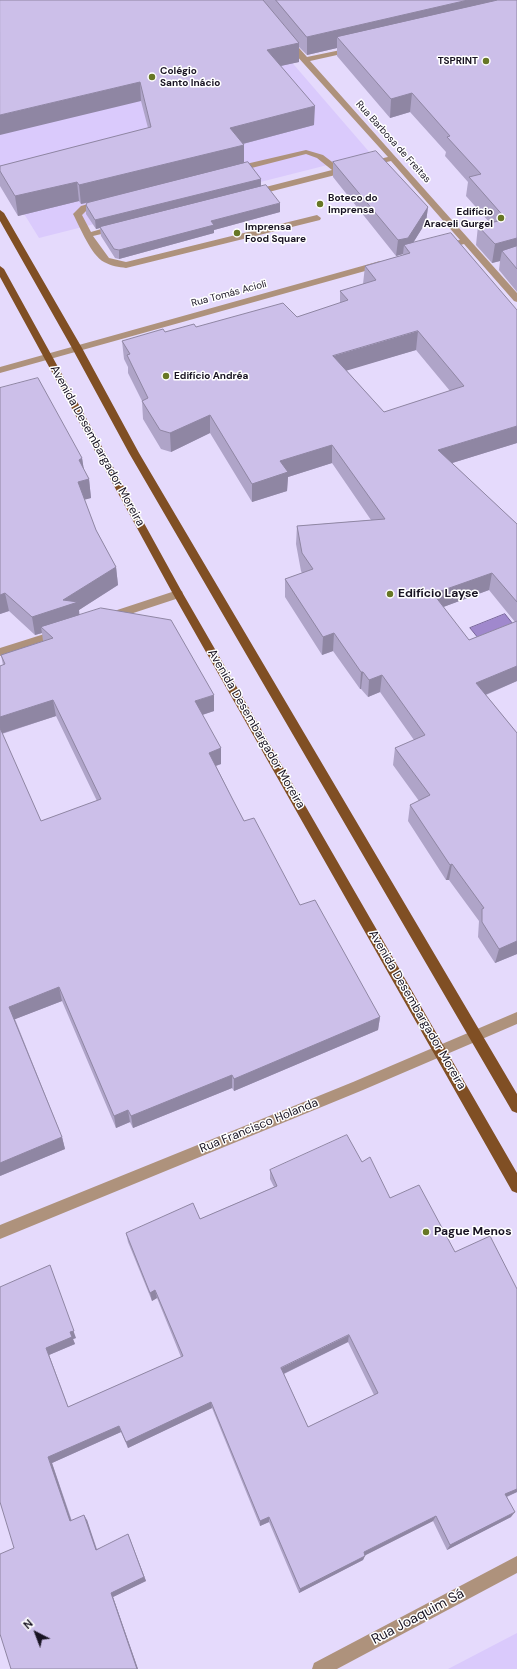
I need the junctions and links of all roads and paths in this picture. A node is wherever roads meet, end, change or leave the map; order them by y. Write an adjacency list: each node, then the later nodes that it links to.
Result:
1 (283, 35): 3 (street, Rua Barbosa de Freitas)
2 (362, 46): 3 (street)
3 (304, 60): 4 (street, Rua Barbosa de Freitas)
4 (393, 158): 6 (street); 13 (street, Rua Barbosa de Freitas)
5 (229, 171): 6 (street)
6 (338, 171): 7 (street)
7 (247, 194)
8 (112, 201): 12 (street)
9 (0, 213): 20 (main road)
10 (317, 218): 12 (street)
11 (126, 225): 12 (street)
12 (88, 235)
13 (465, 241): 14 (street); 17 (street, Rua Barbosa de Freitas)
14 (436, 249)
15 (390, 262): 20 (street, Rua Tomás Acioli)
16 (500, 265): 17 (street)
17 (490, 268): 19 (street, Rua Barbosa de Freitas)
18 (0, 269): 21 (main road, Avenida Desembargador Moreira)
19 (517, 299)
20 (77, 348): 21 (street, Rua Tomás Acioli); 28 (main road)
21 (48, 356): 22 (street, Rua Tomás Acioli); 23 (main road, Avenida Desembargador Moreira)
22 (0, 370)
23 (178, 594): 24 (street); 29 (main road, Avenida Desembargador Moreira)
24 (97, 621)
25 (67, 630): 26 (street)
26 (0, 652)
27 (517, 1018): 28 (street, Rua Francisco Holanda)
28 (476, 1035): 29 (street, Rua Francisco Holanda); 30 (main road)
29 (440, 1051): 31 (main road, Avenida Desembargador Moreira); 32 (street, Rua Francisco Holanda)
30 (517, 1107)
31 (517, 1186)
32 (0, 1232)
33 (517, 1564): 34 (street, Rua Joaquim Sá)
34 (320, 1669)

